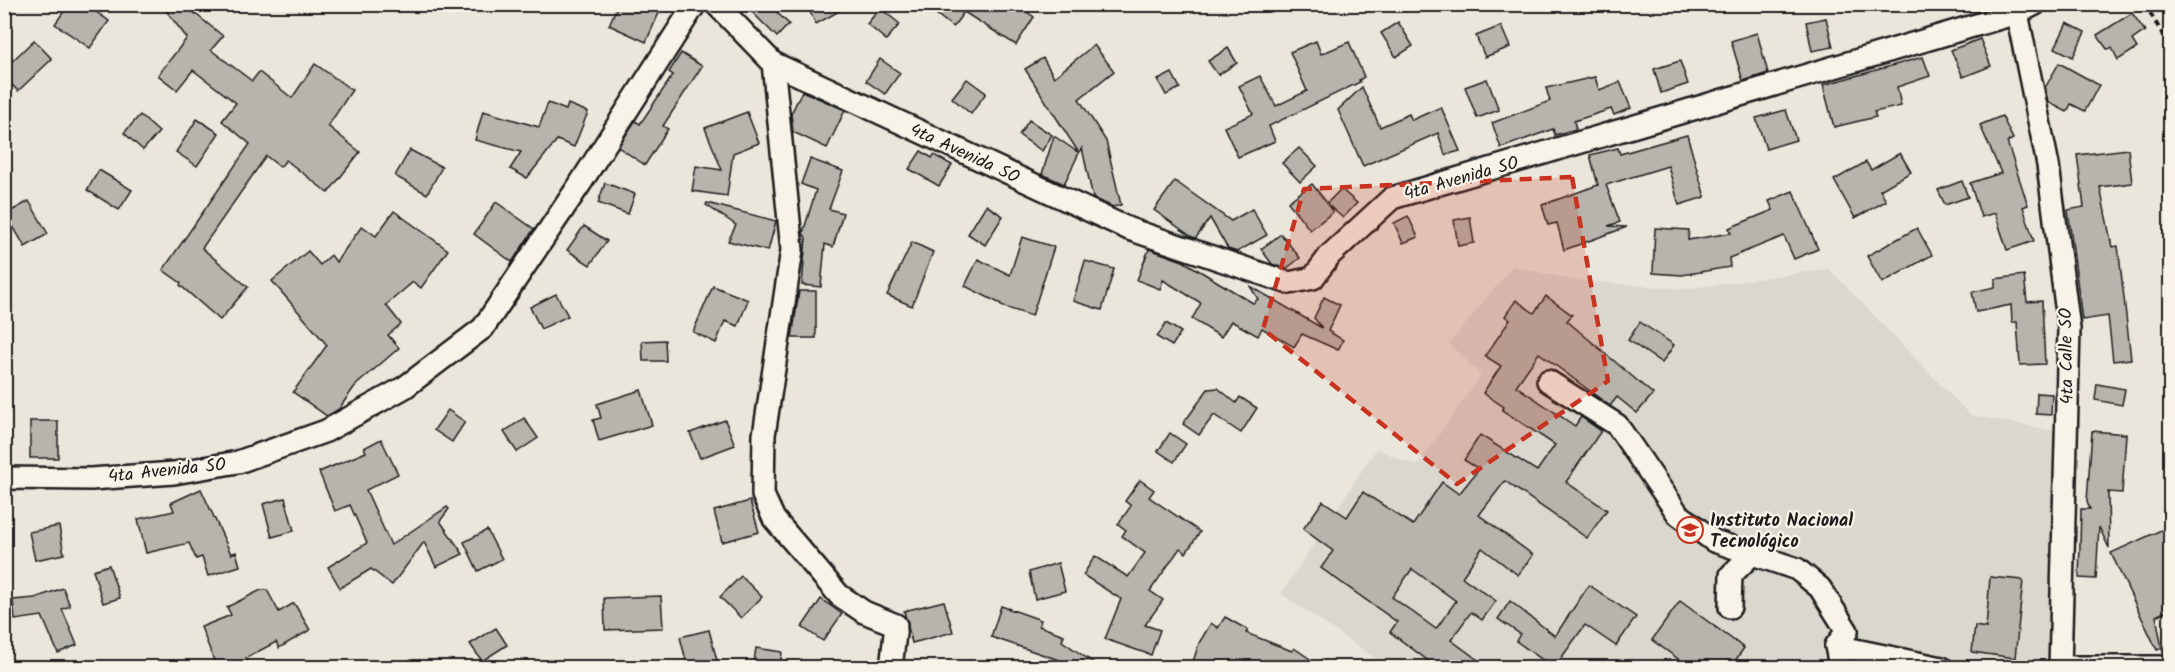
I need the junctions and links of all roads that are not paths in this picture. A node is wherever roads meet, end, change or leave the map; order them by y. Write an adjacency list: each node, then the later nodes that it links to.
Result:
1 (695, 4): 6 (street, 4ta Avenida SO)
2 (716, 4): 4 (street, 4ta Avenida SO)
3 (2026, 9): 4 (street, 4ta Avenida SO); 10 (street, 4ta Calle SO)
4 (773, 63): 12 (street)
5 (1548, 381): 7 (street)
6 (4, 478)
7 (1752, 554): 8 (street); 9 (street)
8 (1730, 607)
9 (1836, 646): 13 (street); 14 (street)
10 (2060, 667): 11 (street)
11 (2170, 667)
12 (891, 668)
13 (1835, 668)
14 (1942, 668)

